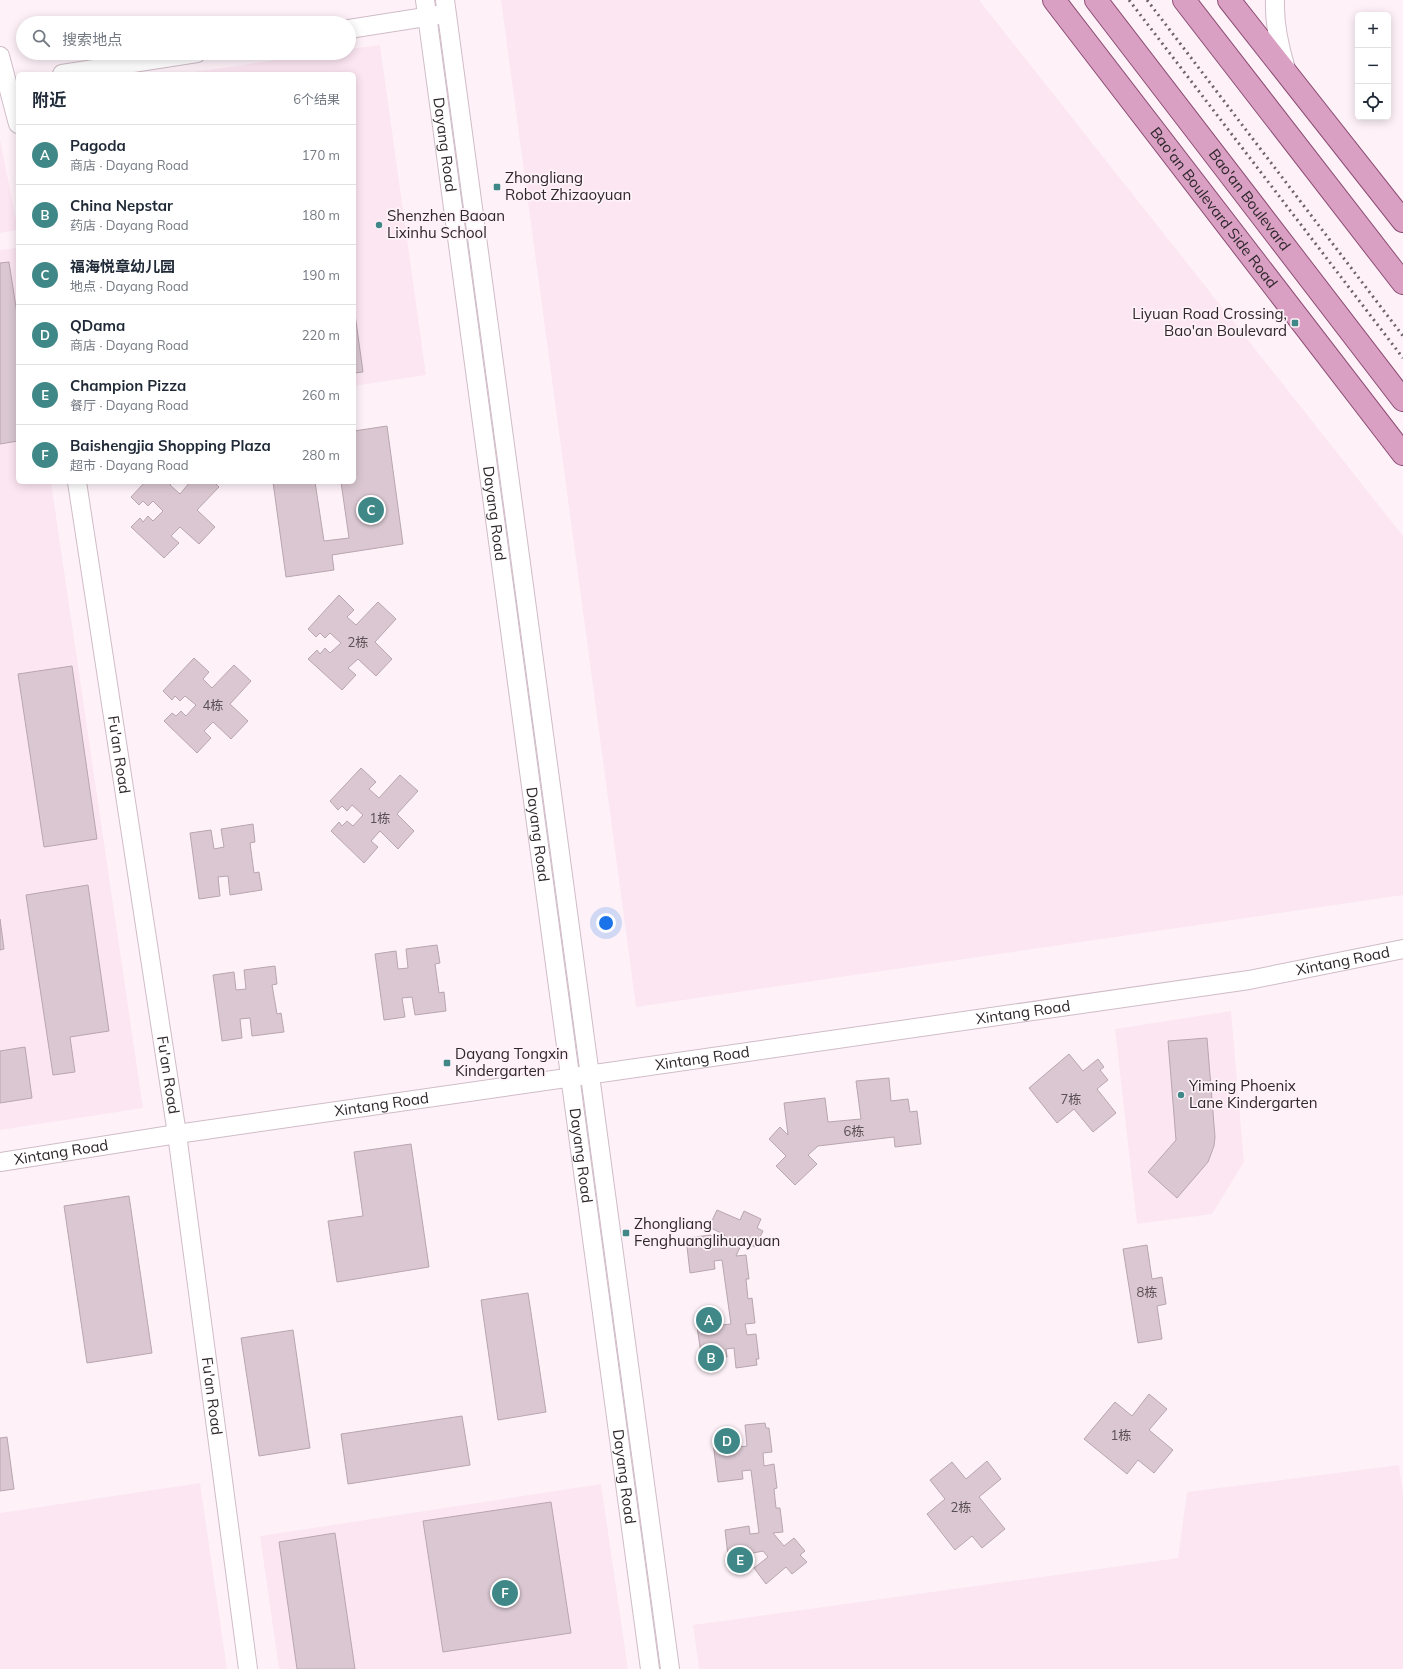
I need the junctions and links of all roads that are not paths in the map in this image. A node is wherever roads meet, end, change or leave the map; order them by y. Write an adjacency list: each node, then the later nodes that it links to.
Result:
1 (1054, 0): 18 (main road, Bao'an Boulevard Side Road)
2 (1096, 0): 17 (main road, Bao'an Boulevard)
3 (1184, 0): 16 (main road)
4 (1229, 0): 12 (main road)
5 (1275, 0): 12 (street)
6 (446, 7): 7 (street); 21 (street, Dayang Road)
7 (426, 9): 8 (street); 22 (street, Dayang Road)
8 (356, 27)
9 (0, 56): 13 (street)
10 (152, 60): 11 (street)
11 (75, 72)
12 (1289, 77): 15 (main road)
13 (13, 82): 14 (street)
14 (16, 107)
15 (1403, 221)
16 (1403, 283)
17 (1403, 400)
18 (1403, 454)
19 (77, 484): 23 (street, Fu'an Road)
20 (1403, 949): 21 (street, Xintang Road)
21 (590, 1075): 22 (street, Xintang Road); 27 (street, Dayang Road)
22 (570, 1078): 23 (street, Xintang Road); 26 (street, Dayang Road)
23 (177, 1134): 24 (street, Xintang Road); 25 (street, Fu'an Road)
24 (0, 1162)
25 (248, 1669)
26 (650, 1669)
27 (670, 1669)

